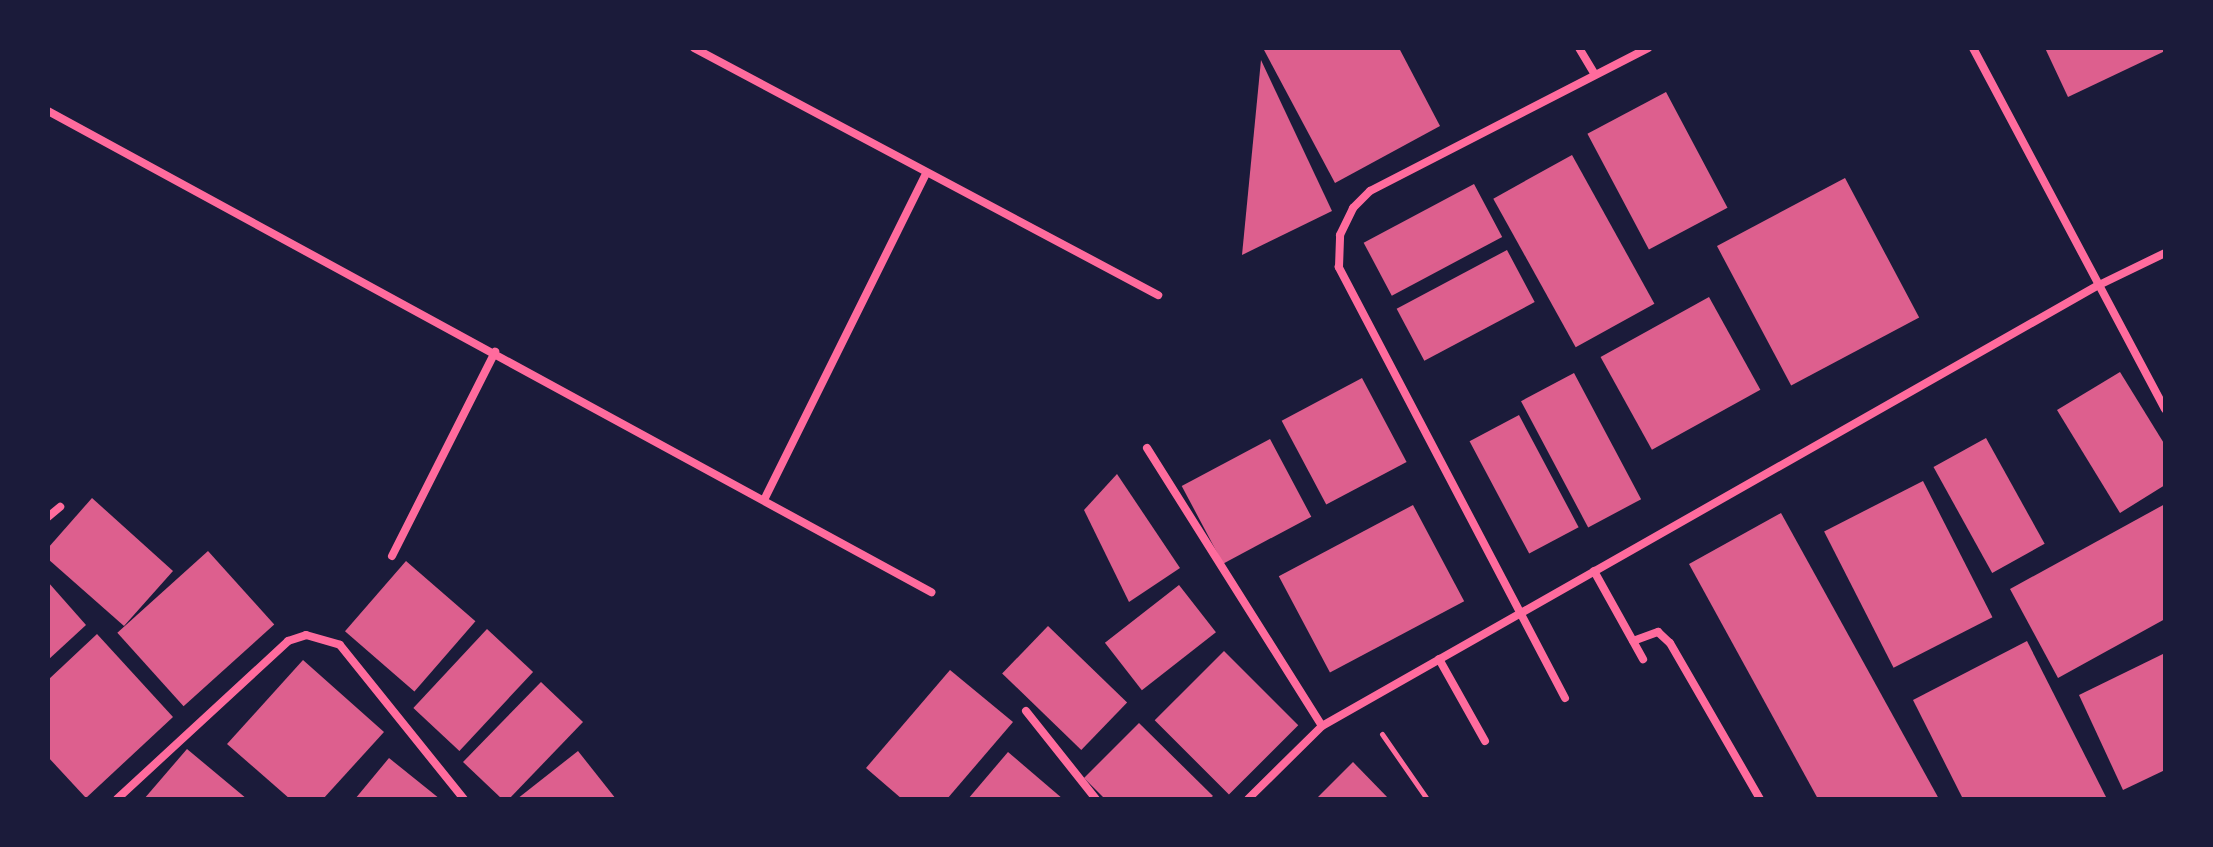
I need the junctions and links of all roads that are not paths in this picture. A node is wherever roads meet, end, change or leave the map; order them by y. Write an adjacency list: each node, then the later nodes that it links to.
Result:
1 (694, 48): 7 (street)
2 (1579, 48): 5 (street)
3 (1648, 48): 5 (street)
4 (1973, 48): 9 (street)
5 (1595, 75): 20 (street)
6 (48, 111): 11 (street)
7 (926, 174): 10 (street); 14 (street)
8 (2165, 253): 9 (street)
9 (2097, 286): 12 (street); 18 (street)
10 (1158, 295)
11 (495, 352): 14 (street); 17 (street)
12 (2165, 409)
13 (1147, 448): 26 (street)
14 (765, 498): 19 (street)
15 (60, 507): 16 (street)
16 (48, 517)
17 (392, 556)
18 (1594, 571): 20 (street); 21 (street)
19 (931, 592)
20 (1521, 612): 22 (street); 24 (street)
21 (1633, 641): 23 (street); 32 (street)
22 (1439, 659): 26 (street); 27 (street)
23 (1643, 659)
24 (1565, 698)
25 (1026, 711): 30 (street)
26 (1322, 726): 31 (street)
27 (1485, 741)
28 (117, 799): 29 (street)
29 (464, 799)
30 (1096, 799)
31 (1248, 799)
32 (1760, 799)

